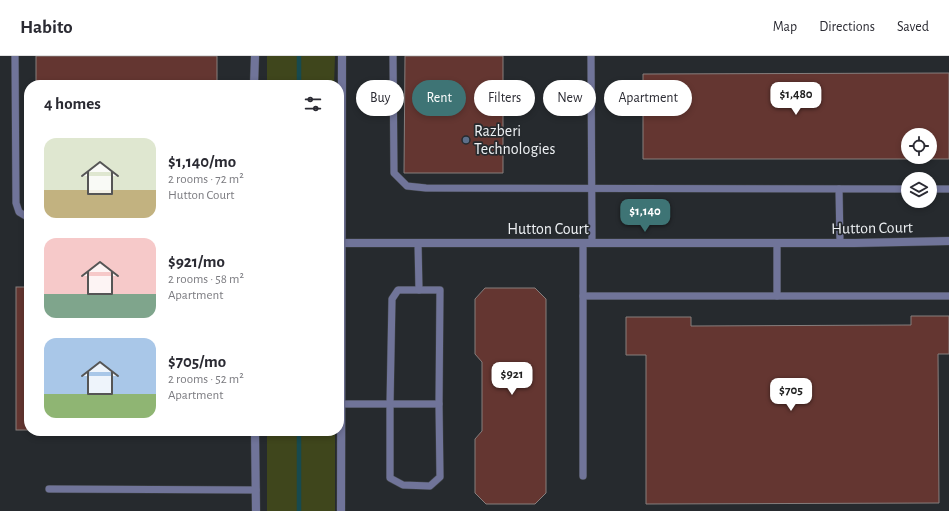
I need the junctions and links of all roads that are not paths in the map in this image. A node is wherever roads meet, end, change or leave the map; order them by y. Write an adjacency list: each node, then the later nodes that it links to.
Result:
1 (15, 56): 13 (lane)
2 (255, 56): 6 (street)
3 (342, 56): 7 (street)
4 (393, 56): 8 (lane)
5 (591, 56): 8 (lane)
6 (254, 80)
7 (342, 80)
8 (592, 188): 9 (lane); 18 (lane)
9 (839, 189): 10 (lane); 20 (lane)
10 (901, 189)
11 (937, 189): 12 (lane)
12 (949, 189)
13 (24, 215)
14 (949, 241): 20 (street, Hutton Court)
15 (344, 243): 16 (street, Hutton Court)
16 (418, 243): 17 (street, Hutton Court); 21 (lane)
17 (583, 243): 18 (street, Hutton Court); 22 (lane)
18 (592, 243): 19 (street, Hutton Court)
19 (777, 243): 20 (street, Hutton Court); 23 (lane)
20 (840, 243)
21 (419, 290): 26 (lane); 27 (lane)
22 (583, 296): 23 (lane); 30 (lane)
23 (777, 296): 24 (lane)
24 (949, 296)
25 (344, 404): 26 (lane)
26 (390, 404): 27 (lane); 27 (lane)
27 (439, 404)
28 (254, 436): 32 (street)
29 (341, 436): 34 (street)
30 (583, 476)
31 (49, 489): 32 (lane)
32 (256, 490): 33 (street)
33 (256, 511)
34 (341, 511)

